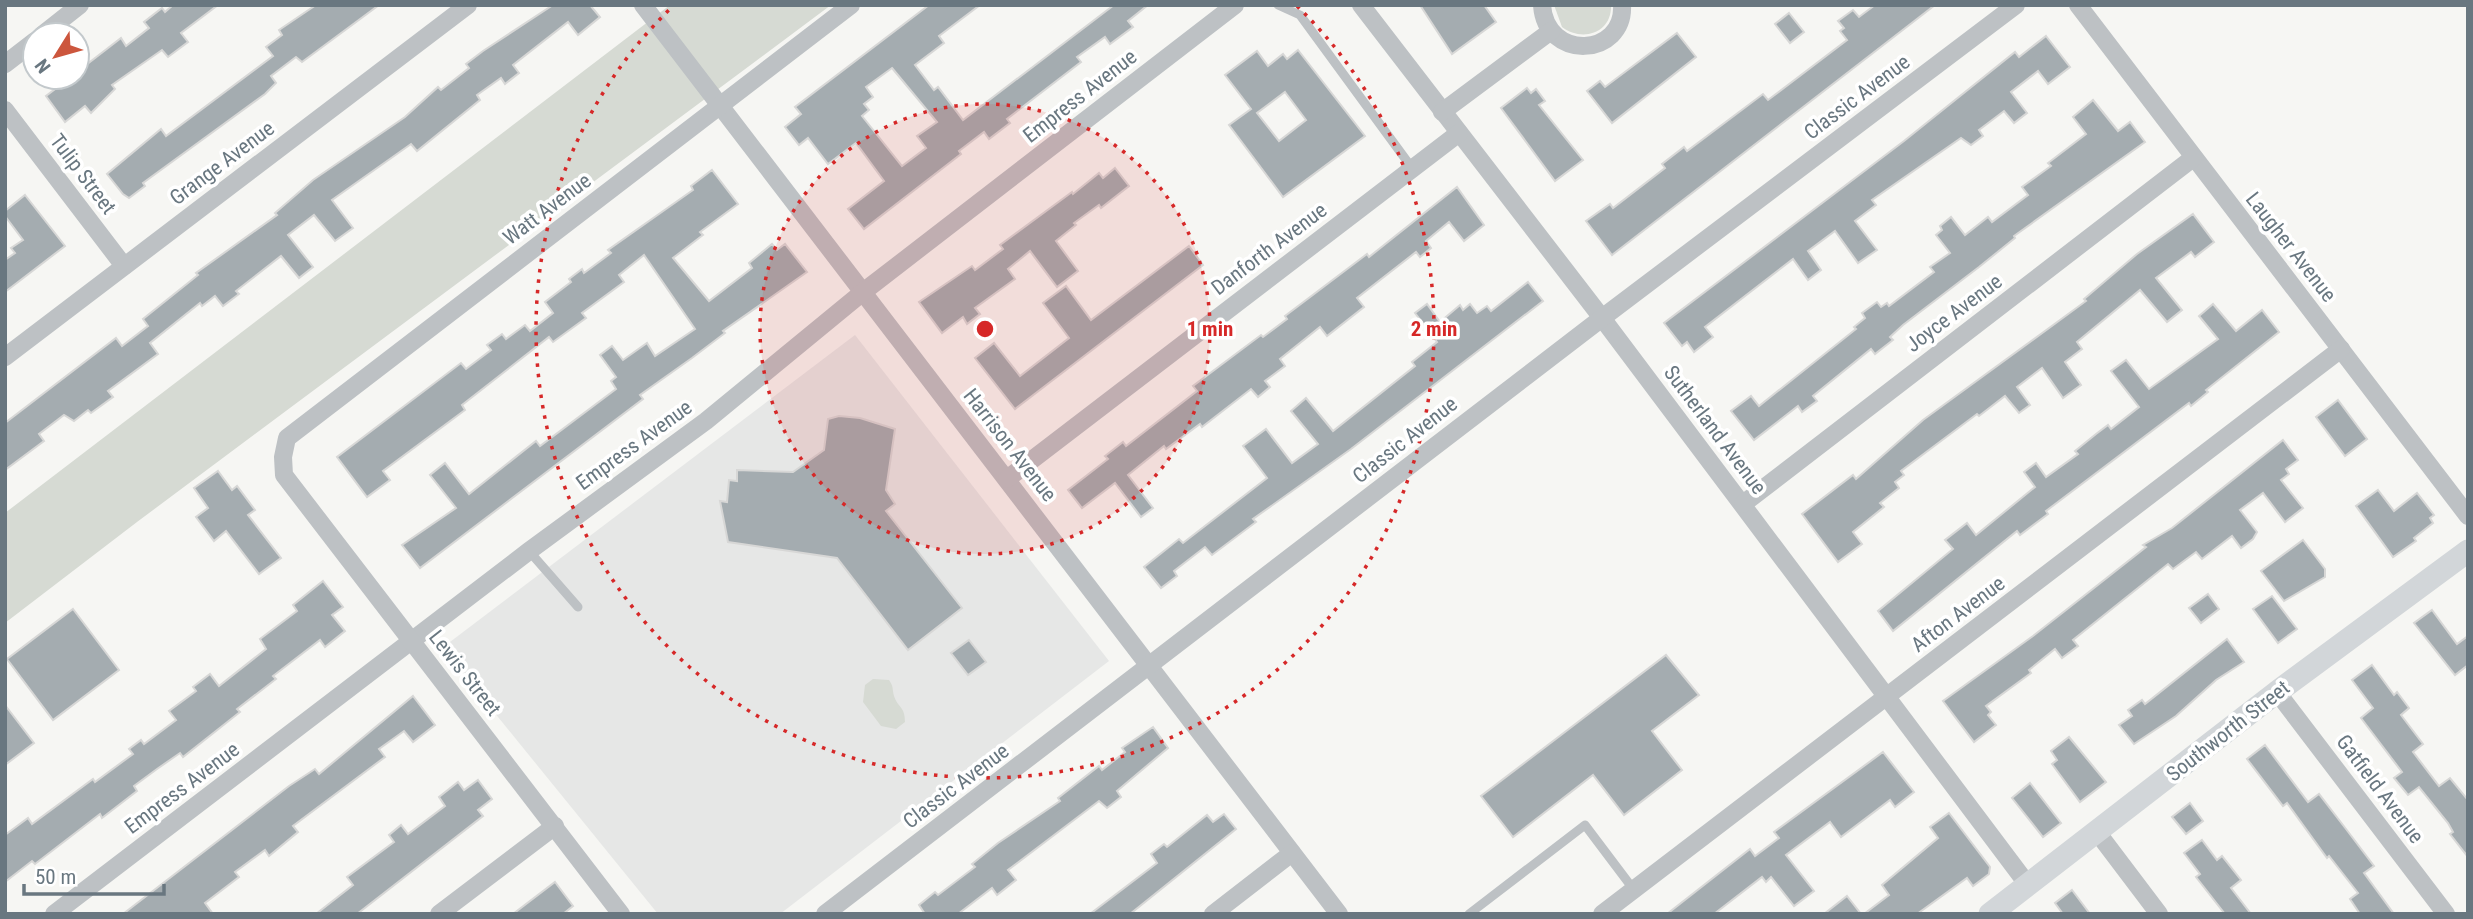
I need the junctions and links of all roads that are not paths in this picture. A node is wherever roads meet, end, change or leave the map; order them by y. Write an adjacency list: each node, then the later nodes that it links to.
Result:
1 (80, 5): 12 (street)
2 (468, 5): 22 (street, Grange Avenue)
3 (643, 5): 16 (street, Harrison Avenue)
4 (851, 5): 16 (street, Watt Avenue)
5 (1235, 5): 23 (street, Empress Avenue)
6 (1278, 5): 21 (lane)
7 (1361, 5): 18 (street, Sutherland Avenue)
8 (1542, 5): 13 (street)
9 (1622, 5): 13 (street)
10 (2016, 5): 24 (street, Classic Avenue)
11 (2078, 5): 20 (street, Laugher Avenue)
12 (60, 21)
13 (1550, 31): 18 (street)
14 (21, 52): 15 (street)
15 (5, 64)
16 (721, 105): 23 (street, Harrison Avenue); 27 (street, Watt Avenue)
17 (5, 110): 22 (street, Tulip Street)
18 (1442, 112): 19 (street, Sutherland Avenue)
19 (1459, 133): 21 (street, Danforth Avenue); 24 (street, Sutherland Avenue)
20 (2193, 158): 25 (street, Laugher Avenue); 29 (street, Joyce Avenue)
21 (1412, 169): 28 (street, Danforth Avenue)
22 (124, 266): 26 (street, Grange Avenue)
23 (863, 292): 28 (street, Harrison Avenue); 31 (street, Empress Avenue)
24 (1602, 318): 29 (street, Sutherland Avenue); 35 (street, Classic Avenue)
25 (2341, 349): 30 (street, Laugher Avenue); 37 (street, Afton Avenue)
26 (5, 357)
27 (283, 457): 34 (street, Lewis Street)
28 (1007, 479): 35 (street, Harrison Avenue)
29 (1742, 504): 37 (street, Sutherland Avenue)
30 (2468, 516)
31 (529, 551): 33 (lane); 34 (street, Empress Avenue)
32 (2467, 554): 36 (main road, Southworth Street)
33 (578, 607)
34 (411, 641): 38 (street, Lewis Street); 43 (street, Empress Avenue)
35 (1151, 665): 40 (street, Harrison Avenue); 46 (street, Classic Avenue)
36 (2277, 692): 39 (main road, Southworth Street); 53 (street, Gatfield Avenue)
37 (1886, 698): 41 (street, Sutherland Avenue); 42 (street, Afton Avenue)
38 (555, 826): 44 (street); 45 (street, Lewis Street)
39 (2097, 832): 41 (main road, Southworth Street); 52 (street)
40 (1292, 853): 47 (street); 48 (street, Harrison Avenue)
41 (2028, 885): 51 (main road, Southworth Street)
42 (1634, 890): 49 (lane); 50 (street, Afton Avenue)
43 (54, 914)
44 (439, 914)
45 (621, 914)
46 (825, 914)
47 (1213, 914)
48 (1339, 914)
49 (1469, 914)
50 (1602, 914)
51 (1990, 914)
52 (2160, 914)
53 (2446, 914)

